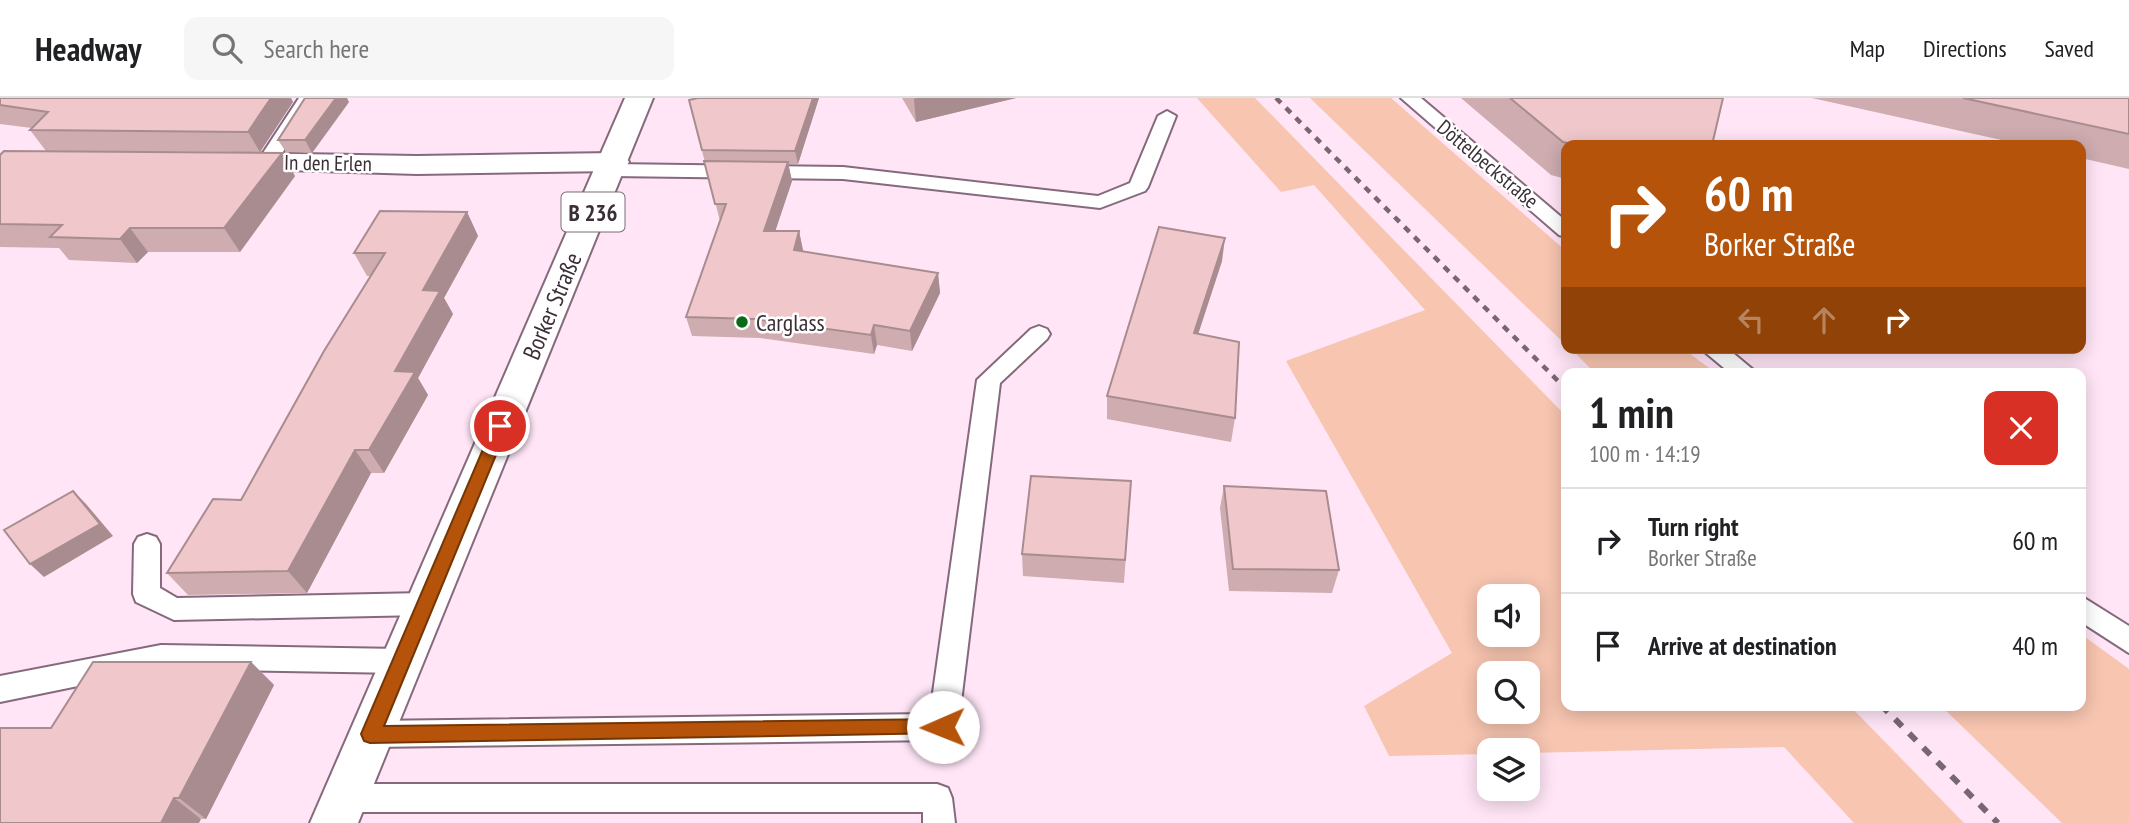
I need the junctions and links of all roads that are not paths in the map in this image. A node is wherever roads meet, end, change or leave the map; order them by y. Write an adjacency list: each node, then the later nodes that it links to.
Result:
1 (308, 98): 6 (lane)
2 (639, 98): 7 (main road, Borker Straße / B 236)
3 (1410, 98): 8 (lane, Döttelbeckstraße)
4 (1167, 116): 7 (lane)
5 (205, 162): 6 (main road, In den Erlen)
6 (267, 162): 7 (main road, In den Erlen)
7 (613, 166): 13 (main road, Borker Straße / B 236)
8 (1561, 227)
9 (1039, 334): 18 (lane)
10 (1719, 354): 11 (lane)
11 (1739, 368)
12 (147, 544): 13 (lane)
13 (424, 604): 16 (main road, Borker Straße / B 236)
14 (2086, 611): 15 (lane)
15 (2129, 641)
16 (400, 661): 17 (lane); 18 (main road, Borker Straße / B 236)
17 (0, 689)
18 (370, 734): 19 (main road, Borker Straße / B 236)
19 (339, 810): 20 (lane)
20 (939, 823)

